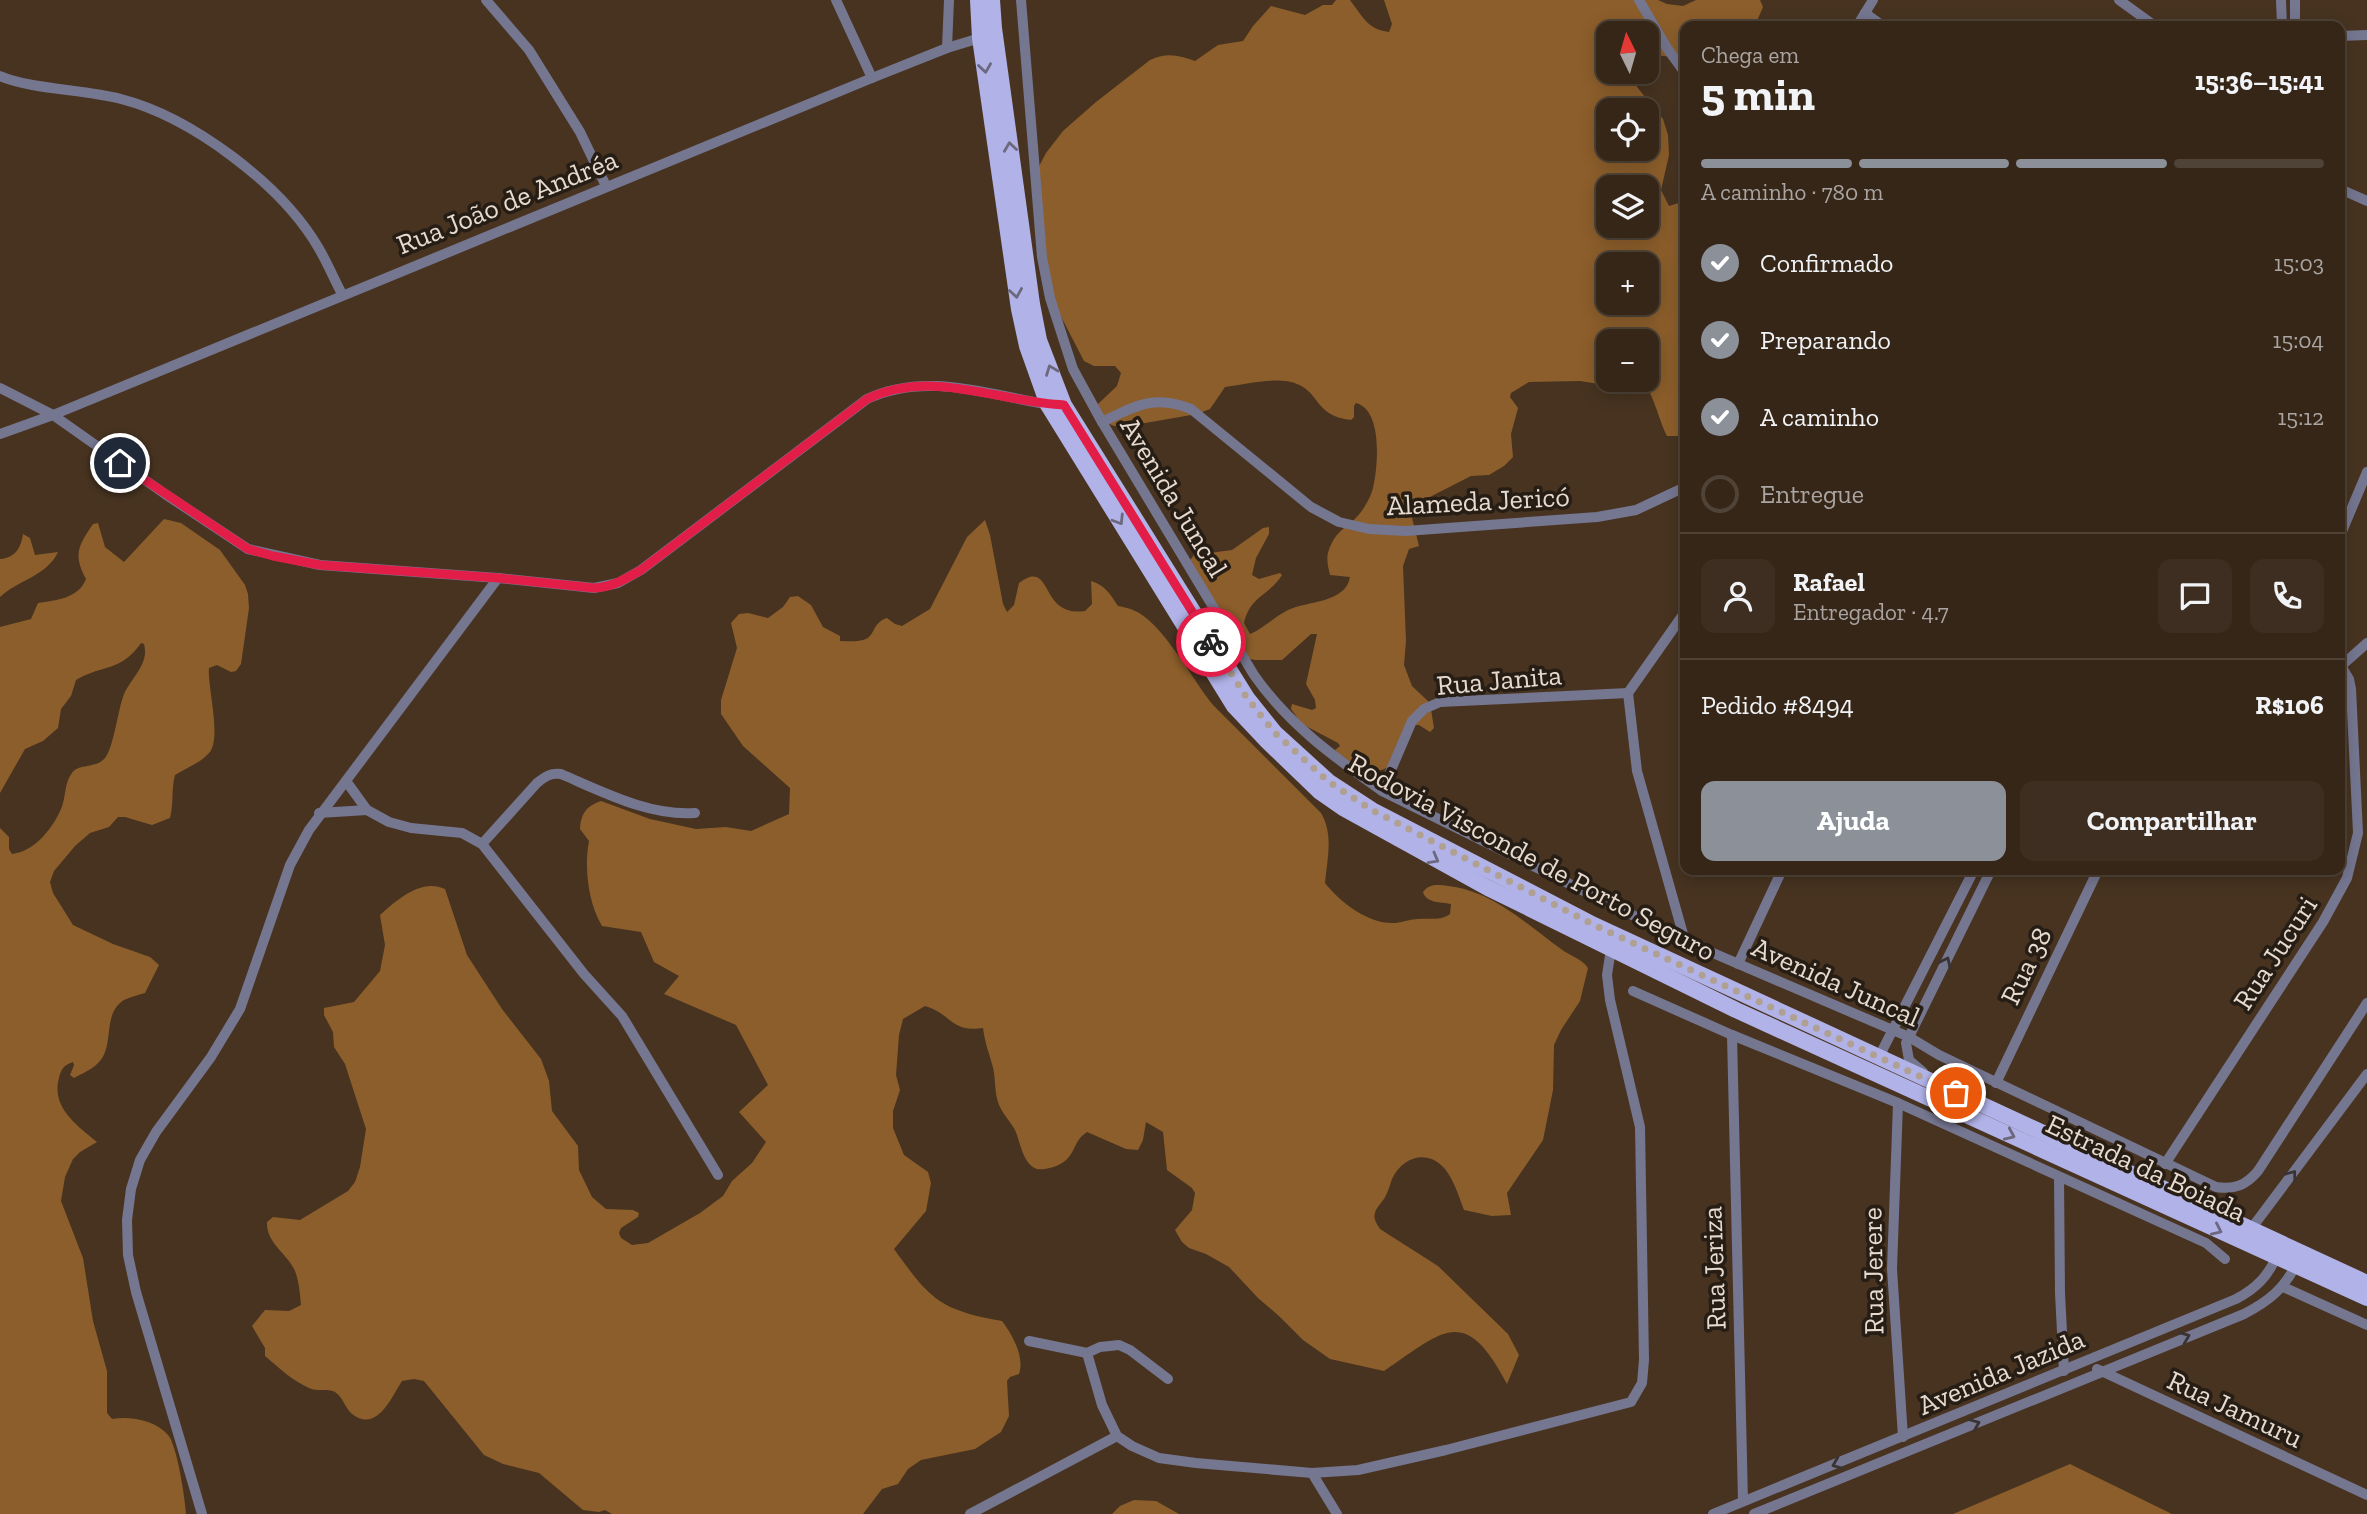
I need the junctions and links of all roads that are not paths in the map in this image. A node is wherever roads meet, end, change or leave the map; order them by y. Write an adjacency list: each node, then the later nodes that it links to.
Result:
1 (486, 0): 25 (street)
2 (836, 0): 24 (street)
3 (948, 0): 21 (street)
4 (978, 0): 20 (main road, Rodovia Visconde de Porto Seguro)
5 (992, 0): 30 (main road, Rodovia Visconde de Porto Seguro, one-way to 5)
6 (1021, 0): 32 (street, Avenida Juncal)
7 (1639, 0): 22 (street)
8 (1874, 0): 12 (street)
9 (2119, 0): 15 (street)
10 (2281, 0): 16 (street)
11 (2295, 0): 17 (street)
12 (1865, 13): 13 (street); 14 (street)
13 (1860, 21)
14 (1876, 21)
15 (2148, 21)
16 (2282, 21)
17 (2295, 21)
18 (2367, 35): 19 (street)
19 (2345, 36)
20 (980, 37): 21 (street, Rua João de Andréa); 30 (main road, Rodovia Visconde de Porto Seguro, one-way to 30)
21 (947, 48): 24 (street, Rua João de Andréa)
22 (1680, 66)
23 (0, 76): 28 (street)
24 (872, 78): 25 (street, Rua João de Andréa)
25 (606, 186): 28 (street, Rua João de Andréa)
26 (2362, 194): 27 (street)
27 (2367, 201)
28 (342, 294): 31 (street, Rua João de Andréa)
29 (0, 388): 31 (street)
30 (1056, 405): 37 (street); 54 (main road, Rodovia Visconde de Porto Seguro, one-way to 54); 61 (main road, Rodovia Visconde de Porto Seguro)
31 (53, 415): 33 (street, Rua João de Andréa); 37 (street)
32 (1102, 422): 35 (street, Alameda Jericó); 44 (street, Avenida Juncal)
33 (0, 435)
34 (2367, 472): 36 (street)
35 (1680, 489)
36 (2345, 524)
37 (498, 578): 43 (street)
38 (1680, 619): 42 (street)
39 (2367, 643): 40 (street)
40 (2345, 662)
41 (2345, 673): 67 (street, Rua Jucuri)
42 (1628, 693): 44 (street, Rua Janita); 53 (street)
43 (346, 781): 45 (street); 47 (street)
44 (1382, 791): 53 (street, Avenida Juncal)
45 (367, 810): 47 (street); 48 (street)
46 (695, 813): 48 (street)
47 (319, 814): 90 (street)
48 (482, 844): 68 (street)
49 (1780, 875): 55 (street)
50 (1972, 875): 58 (street)
51 (1989, 875): 60 (street, one-way to 51)
52 (2096, 875): 64 (street, Rua 38)
53 (1685, 941): 55 (street, Avenida Juncal)
54 (1611, 948): 65 (main road, Rodovia Visconde de Porto Seguro); 87 (street)
55 (1738, 964): 58 (street, Avenida Juncal)
56 (1633, 991): 59 (street)
57 (2367, 1003): 67 (street, Avenida Juncal)
58 (1894, 1031): 60 (street, Avenida Juncal); 61 (street)
59 (1732, 1035): 66 (street); 89 (street, Rua Jeriza)
60 (1909, 1037): 63 (street); 64 (street, Avenida Juncal)
61 (1881, 1057): 63 (main road, Rodovia Visconde de Porto Seguro); 65 (main road)
62 (2367, 1074): 70 (street, one-way to 62)
63 (1933, 1082): 70 (main road, Estrada da Boiada)
64 (1996, 1083): 67 (street, Avenida Juncal)
65 (1903, 1087): 71 (main road, Estrada da Boiada, one-way to 71)
66 (1898, 1103): 69 (street); 85 (street, Rua Jerere)
67 (2165, 1164)
68 (718, 1175)
69 (2059, 1177): 72 (street); 81 (street)
70 (2251, 1230): 71 (main road, Estrada da Boiada)
71 (2279, 1250): 73 (main road, Estrada da Boiada); 80 (street, Avenida Jazida)
72 (2225, 1259)
73 (2298, 1259): 74 (main road, Estrada da Boiada); 75 (street, Avenida Jazida); 76 (main road, Estrada da Boiada)
74 (2367, 1283)
75 (2283, 1287): 77 (street); 82 (street, Avenida Jazida, one-way to 75)
76 (2367, 1298)
77 (2367, 1325)
78 (1029, 1340): 79 (street)
79 (1087, 1353): 83 (street); 84 (street)
80 (2085, 1361): 81 (street, Avenida Jazida); 82 (street, Rua Jamuru)
81 (2064, 1371): 85 (street, Avenida Jazida)
82 (2101, 1371): 86 (street, Avenida Jazida, one-way to 82); 88 (street, Rua Jamuru)
83 (1168, 1379)
84 (1117, 1436): 87 (street); 91 (street)
85 (1902, 1437): 86 (street, Rua Jerere); 89 (street, Avenida Jazida, one-way to 89)
86 (1908, 1452): 95 (street, Avenida Jazida)
87 (1312, 1473): 92 (street)
88 (2367, 1495)
89 (1743, 1501): 93 (street, Avenida Jazida); 94 (street, Rua Jeriza); 95 (street, Rua Jeriza)
90 (202, 1514)
91 (970, 1514)
92 (1336, 1514)
93 (1713, 1514)
94 (1738, 1514)
95 (1753, 1514)

